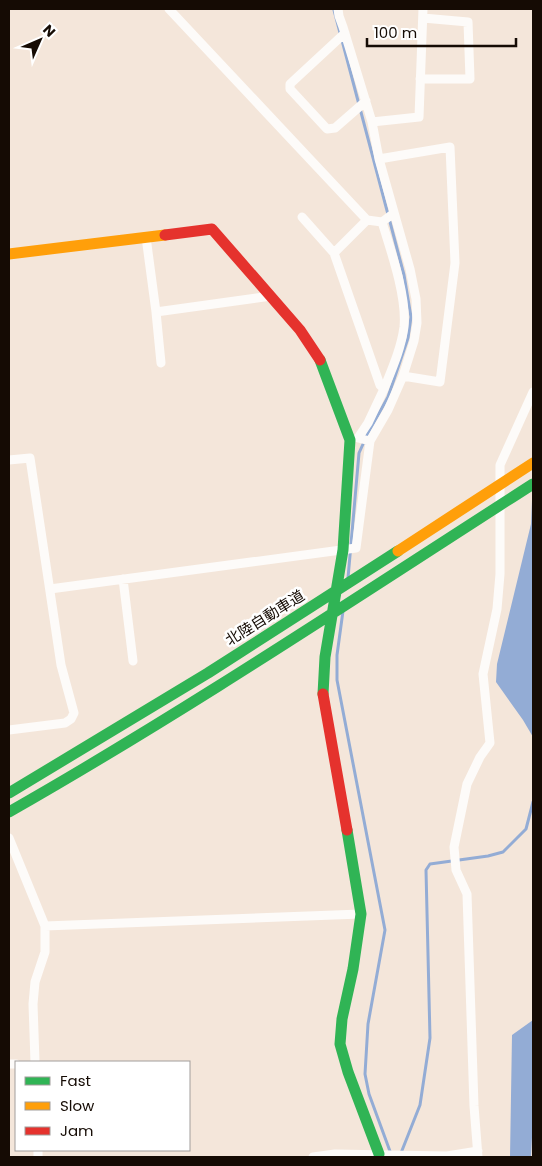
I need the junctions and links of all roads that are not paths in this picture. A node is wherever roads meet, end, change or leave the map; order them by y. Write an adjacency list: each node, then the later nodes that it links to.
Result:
1 (169, 9): 11 (street)
2 (338, 9): 4 (street)
3 (423, 13): 5 (street); 5 (street)
4 (345, 33): 6 (street); 6 (street)
5 (420, 79): 7 (street)
6 (366, 101): 7 (street)
7 (372, 122): 8 (street)
8 (379, 159): 9 (street); 19 (street)
9 (394, 213): 12 (street); 19 (street)
10 (302, 217): 14 (street)
11 (367, 220): 12 (street); 14 (street)
12 (382, 222): 20 (street)
13 (146, 237): 15 (main road); 16 (main road); 17 (street)
14 (334, 253): 20 (street)
15 (9, 254)
16 (271, 296): 17 (street); 22 (main road)
17 (156, 312): 18 (street)
18 (160, 363)
19 (403, 376): 23 (street)
20 (384, 389): 22 (street)
21 (533, 392): 39 (street)
22 (354, 439): 23 (street); 27 (main road)
23 (370, 441): 27 (street)
24 (9, 460): 29 (street)
25 (533, 463): 32 (main road, 北陸自動車道)
26 (533, 484): 33 (main road, 北陸自動車道)
27 (343, 550): 28 (street); 35 (main road)
28 (123, 579): 29 (street); 30 (street)
29 (50, 589): 31 (street)
30 (133, 662)
31 (9, 730)
32 (9, 792)
33 (9, 812)
34 (9, 838): 36 (street)
35 (360, 914): 36 (street); 38 (main road)
36 (45, 926): 37 (street)
37 (35, 1061)
38 (379, 1154): 39 (street); 40 (street)
39 (478, 1154)
40 (313, 1157)

